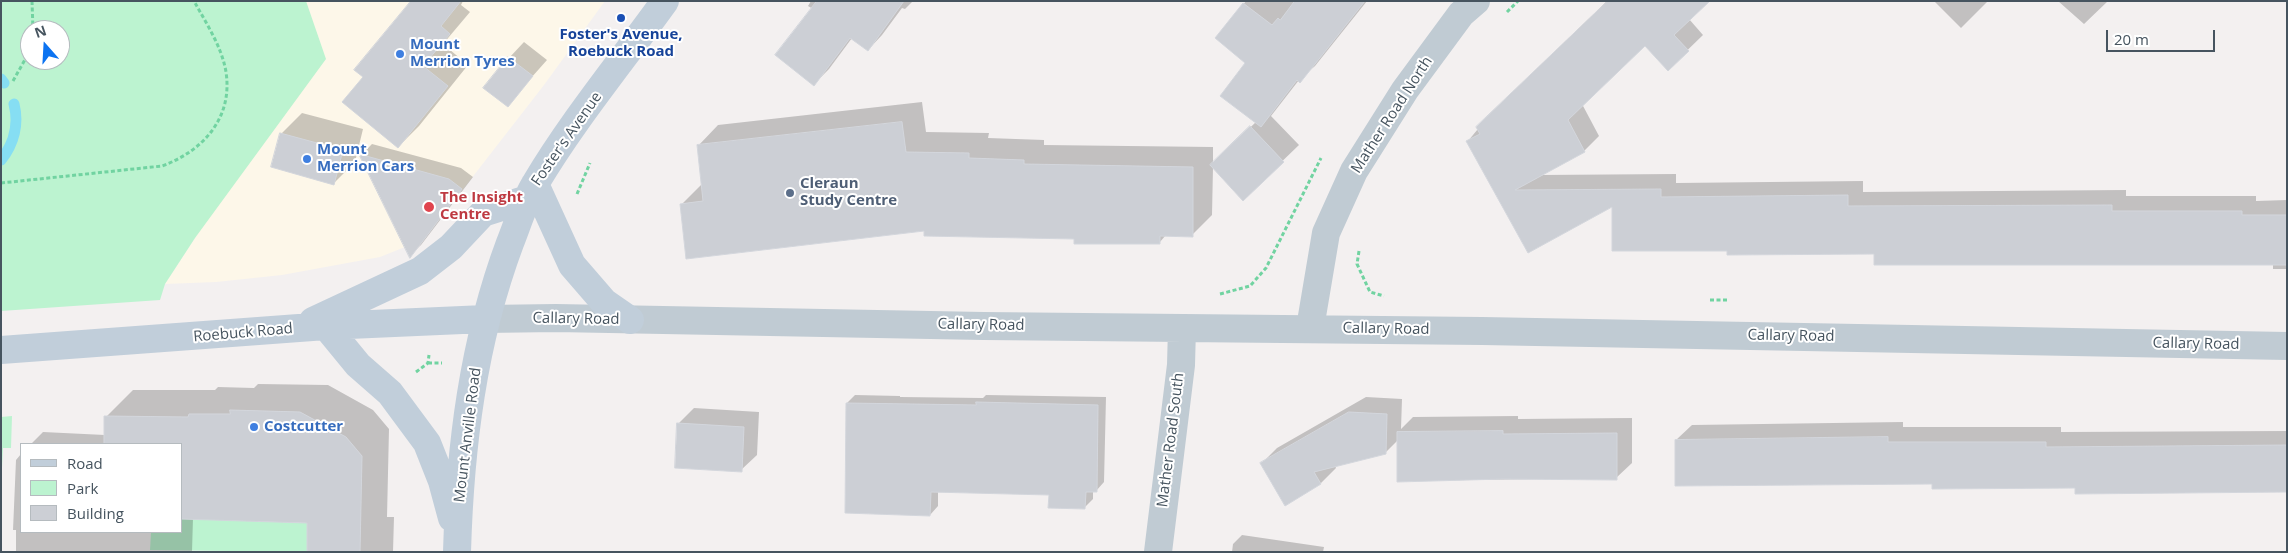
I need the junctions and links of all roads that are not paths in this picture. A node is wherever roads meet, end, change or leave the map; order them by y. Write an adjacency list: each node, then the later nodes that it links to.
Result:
1 (665, 1): 3 (main road, Foster's Avenue)
2 (1476, 1): 9 (street, Mather Road North)
3 (531, 191): 4 (main road, Foster's Avenue); 5 (main road); 7 (main road)
4 (485, 319): 5 (street, Callary Road); 6 (main road, Roebuck Road); 12 (main road, Mount Anville Road)
5 (630, 320): 8 (street, Callary Road)
6 (326, 326): 7 (main road, Roebuck Road); 12 (main road)
7 (297, 328): 11 (main road, Roebuck Road)
8 (1182, 328): 9 (street, Callary Road); 13 (street, Mather Road South)
9 (1310, 328): 10 (street, Callary Road)
10 (2287, 346)
11 (1, 350)
12 (457, 545)
13 (1158, 552)

